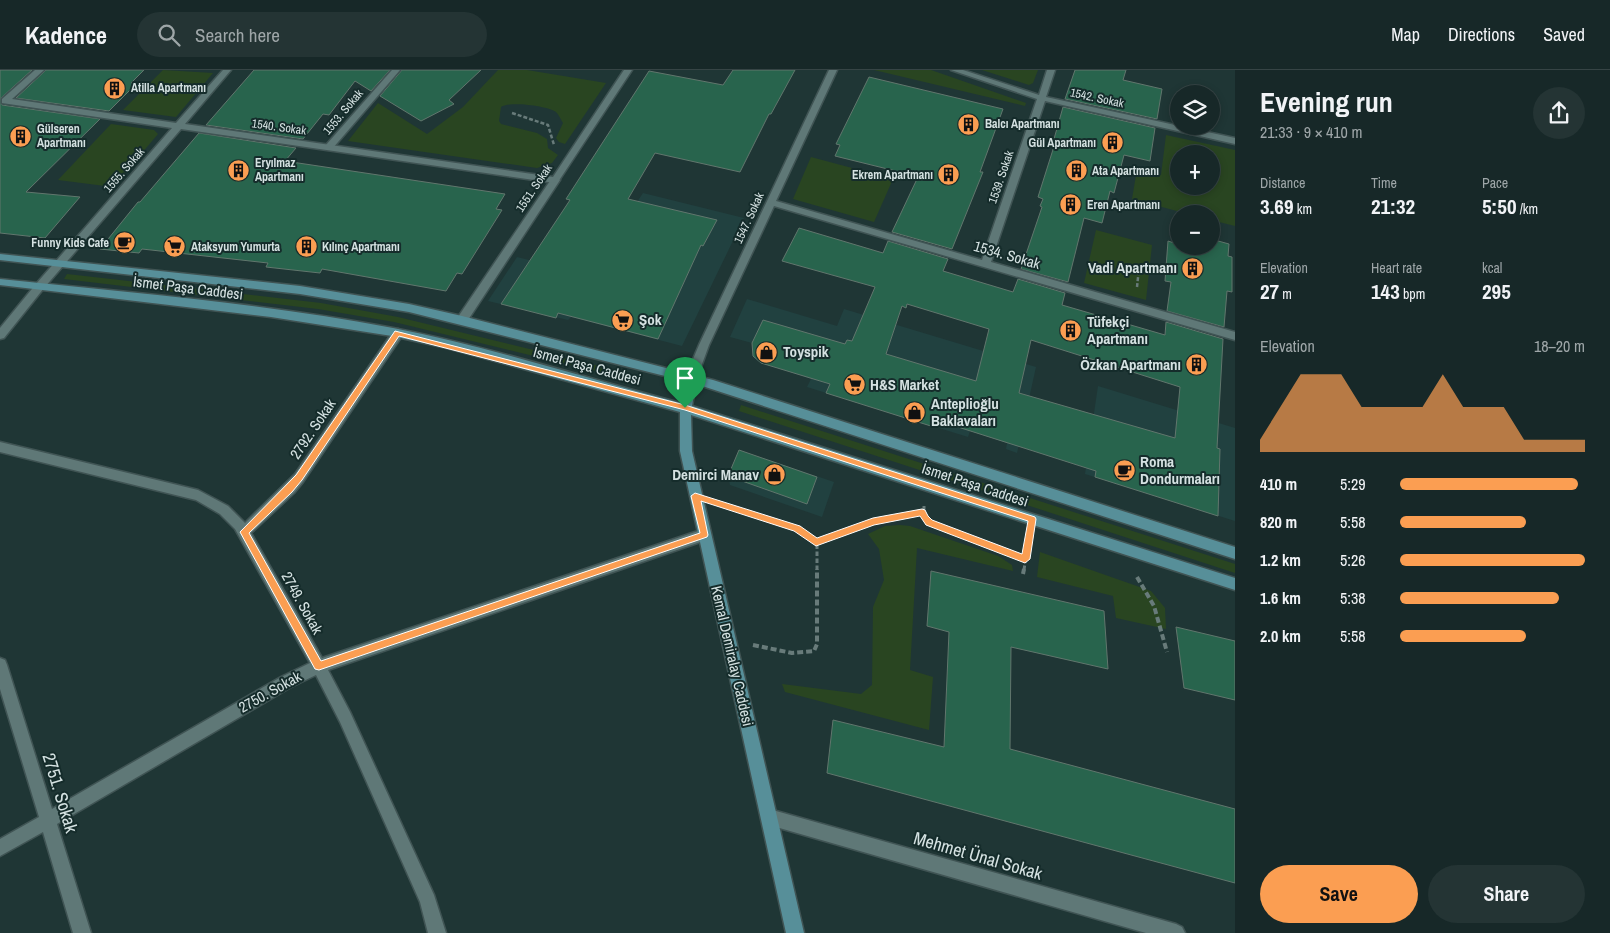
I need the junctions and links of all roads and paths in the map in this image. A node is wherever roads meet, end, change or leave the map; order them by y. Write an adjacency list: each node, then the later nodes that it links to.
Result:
1 (40, 70): 9 (street)
2 (228, 70): 11 (street, 1555. Sokak)
3 (396, 70): 13 (street, 1553. Sokak)
4 (628, 70): 14 (street, 1551. Sokak)
5 (833, 70): 16 (street, 1547. Sokak)
6 (956, 70): 8 (street, 1542. Sokak)
7 (1051, 70): 8 (street, 1539. Sokak)
8 (1041, 98): 12 (street, 1542. Sokak); 19 (street, 1539. Sokak)
9 (2, 101): 11 (street, 1540. Sokak)
10 (512, 113): 14 (path)
11 (179, 126): 13 (street, 1540. Sokak); 18 (street, 1555. Sokak)
12 (1235, 141)
13 (330, 147): 15 (street, 1540. Sokak)
14 (574, 150): 15 (street, 1551. Sokak)
15 (555, 180): 22 (street, 1551. Sokak)
16 (770, 202): 19 (street, 1534. Sokak); 26 (street, 1547. Sokak)
17 (0, 257): 18 (main road, İsmet Paşa Caddesi)
18 (60, 263): 21 (street, 1555. Sokak); 22 (main road, İsmet Paşa Caddesi)
19 (985, 264): 25 (street, 1534. Sokak)
20 (0, 282): 21 (main road, İsmet Paşa Caddesi)
21 (40, 286): 23 (main road, İsmet Paşa Caddesi); 24 (street)
22 (462, 320): 26 (main road, İsmet Paşa Caddesi)
23 (398, 333): 27 (main road, İsmet Paşa Caddesi); 33 (street, 2792. Sokak)
24 (0, 335)
25 (1235, 336)
26 (691, 378): 27 (main road, Kemal Demiralay Caddesi); 36 (main road, İsmet Paşa Caddesi)
27 (685, 408): 29 (main road, İsmet Paşa Caddesi); 30 (main road, Kemal Demiralay Caddesi)
28 (0, 447): 33 (street, 2749. Sokak)
29 (927, 485): 31 (path); 32 (main road, İsmet Paşa Caddesi)
30 (695, 496): 34 (main road, Kemal Demiralay Caddesi); 35 (path)
31 (922, 512): 35 (path); 37 (path)
32 (1032, 519): 37 (path); 40 (main road, İsmet Paşa Caddesi)
33 (244, 532): 44 (street, 2749. Sokak)
34 (704, 535): 41 (main road, Kemal Demiralay Caddesi); 44 (street, 2750. Sokak)
35 (816, 542): 41 (path)
36 (1235, 553)
37 (1025, 559): 39 (path)
38 (1132, 570): 42 (path)
39 (1023, 574)
40 (1235, 584)
41 (728, 639): 45 (main road, Kemal Demiralay Caddesi)
42 (1167, 652)
43 (0, 665): 46 (street, 2751. Sokak)
44 (319, 666): 46 (street, 2750. Sokak); 49 (street, 2749. Sokak)
45 (769, 817): 50 (main road, Kemal Demiralay Caddesi); 51 (street, Mehmet Ünal Sokak)
46 (48, 820): 47 (street, 2750. Sokak); 48 (street, 2751. Sokak)
47 (0, 848)
48 (82, 933)
49 (437, 933)
50 (795, 933)
51 (1176, 933)

